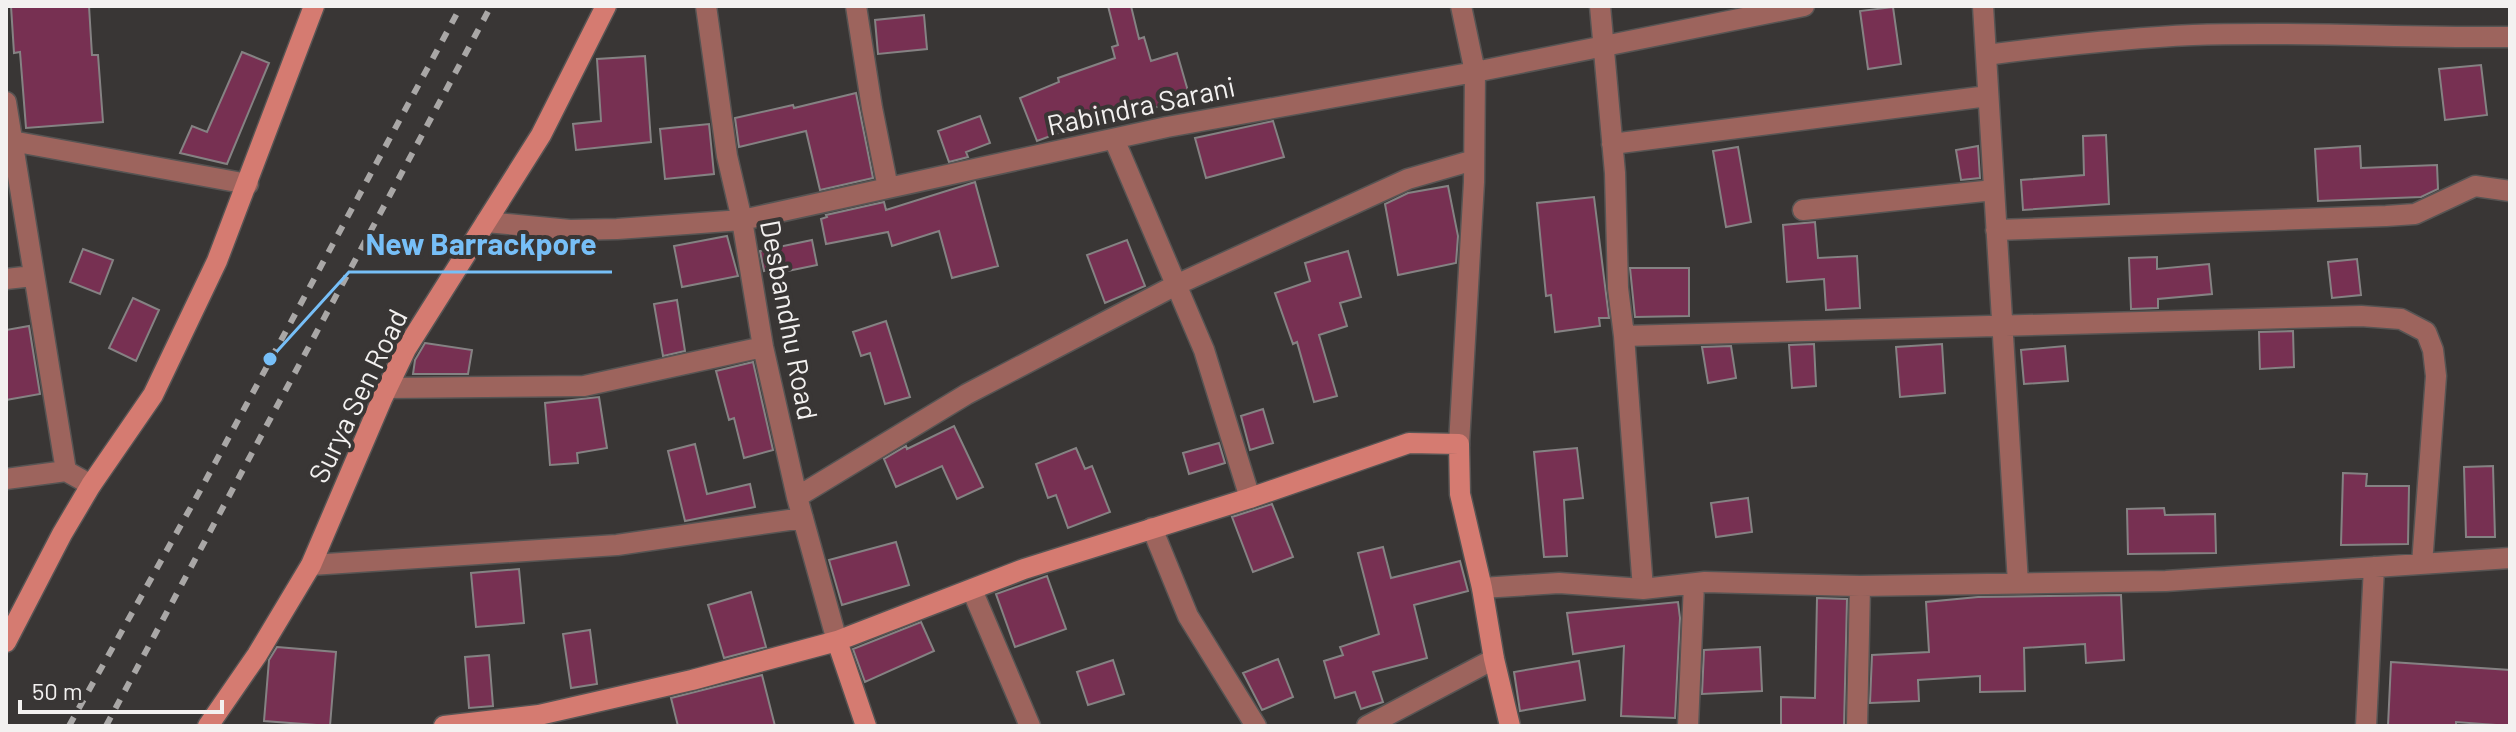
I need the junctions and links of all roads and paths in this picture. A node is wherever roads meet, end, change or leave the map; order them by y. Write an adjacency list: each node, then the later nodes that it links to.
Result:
1 (314, 6): 19 (street)
2 (606, 6): 25 (street, Surya Sen Road)
3 (706, 6): 24 (street, Desbandhu Road)
4 (856, 6): 20 (street)
5 (1461, 6): 12 (street)
6 (1600, 6): 10 (street)
7 (1804, 6): 10 (street, Rabindra Sarani)
8 (1983, 6): 11 (street)
9 (2510, 37): 11 (street)
10 (1603, 44): 12 (street, Rabindra Sarani); 17 (street)
11 (1986, 55): 13 (street)
12 (1475, 72): 15 (street, Rabindra Sarani); 18 (street)
13 (1988, 96): 17 (street); 21 (street)
14 (6, 102): 16 (street)
15 (1114, 139): 20 (street, Rabindra Sarani); 29 (street)
16 (9, 140): 19 (street); 27 (street)
17 (1612, 144): 31 (street)
18 (1474, 160): 29 (street); 34 (street)
19 (248, 184): 37 (street)
20 (888, 188): 24 (street, Rabindra Sarani)
21 (1994, 190): 23 (street); 26 (street)
22 (2510, 191): 26 (street)
23 (1803, 210)
24 (742, 220): 25 (street, Rabindra Sarani); 32 (street, Desbandhu Road)
25 (486, 222): 33 (street, Surya Sen Road)
26 (1996, 230): 30 (street)
27 (33, 276): 28 (street); 35 (street)
28 (6, 279)
29 (1176, 285): 38 (street); 39 (street)
30 (2002, 325): 31 (street); 43 (street); 46 (street)
31 (1624, 336): 50 (street)
32 (763, 347): 33 (street); 38 (street, Desbandhu Road)
33 (387, 388): 44 (street, Surya Sen Road)
34 (1459, 444): 39 (street); 49 (street)
35 (66, 471): 36 (street); 37 (street)
36 (6, 479)
37 (91, 485): 53 (street)
38 (797, 497): 40 (street, Desbandhu Road)
39 (1250, 498): 41 (street)
40 (803, 518): 44 (street); 52 (street, Desbandhu Road)
41 (1152, 528): 51 (street); 60 (street)
42 (2510, 558): 43 (street)
43 (2422, 564): 45 (street)
44 (311, 565): 56 (street, Surya Sen Road)
45 (2374, 567): 46 (street); 65 (street)
46 (2018, 583): 48 (street)
47 (1694, 584): 48 (street); 50 (street); 63 (street)
48 (1860, 586): 64 (street)
49 (1482, 588): 50 (street); 54 (street)
50 (1643, 589)
51 (972, 590): 52 (street); 59 (street)
52 (837, 641): 55 (street); 58 (street)
53 (6, 642)
54 (1494, 659): 61 (street); 62 (street)
55 (516, 722): 57 (street)
56 (208, 726)
57 (444, 726)
58 (866, 726)
59 (1030, 726)
60 (1256, 726)
61 (1367, 726)
62 (1510, 726)
63 (1688, 726)
64 (1857, 726)
65 (2366, 726)

